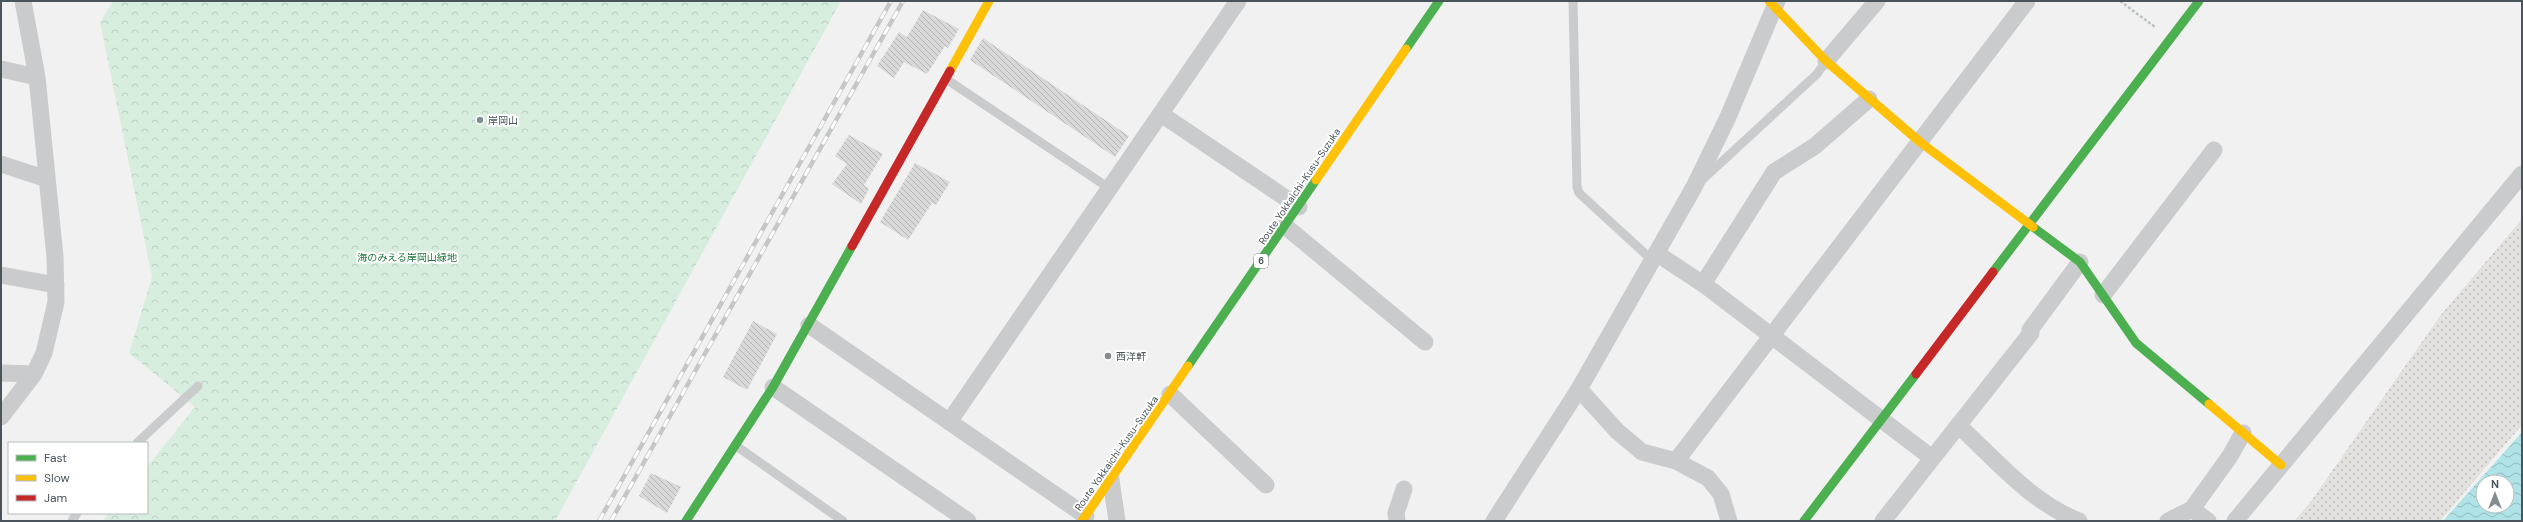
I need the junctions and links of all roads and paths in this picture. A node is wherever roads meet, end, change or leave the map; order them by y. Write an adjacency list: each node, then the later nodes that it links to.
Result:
1 (23, 1): 14 (street)
2 (989, 1): 15 (street)
3 (1238, 1): 17 (street)
4 (1439, 1): 25 (street, Route Yokkaichi-Kusu-Suzuka / 6)
5 (1573, 1): 28 (lane)
6 (1877, 1): 12 (street)
7 (2027, 1): 18 (street)
8 (2120, 1): 11 (path)
9 (2199, 1): 11 (street)
10 (1774, 3): 12 (street); 23 (street)
11 (2170, 39): 26 (street)
12 (1826, 61): 16 (street); 23 (lane)
13 (1, 69): 14 (street)
14 (37, 77): 22 (street)
15 (946, 79): 24 (lane); 34 (street)
16 (1870, 99): 18 (street); 31 (street)
17 (1161, 114): 24 (street); 25 (street)
18 (1920, 142): 26 (street); 35 (street)
19 (2214, 150): 33 (street)
20 (1, 164): 22 (street)
21 (2522, 174): 52 (street)
22 (47, 178): 32 (street)
23 (1694, 187): 28 (street)
24 (1109, 188): 45 (street)
25 (1299, 207): 27 (street, Route Yokkaichi-Kusu-Suzuka / 6)
26 (2028, 223): 29 (street); 44 (street)
27 (1285, 226): 36 (street); 42 (street, Route Yokkaichi-Kusu-Suzuka / 6)
28 (1654, 256): 31 (street); 41 (street)
29 (2080, 262): 33 (street); 46 (street)
30 (1, 275): 32 (street)
31 (1703, 284): 35 (street)
32 (56, 285): 38 (street)
33 (2103, 295): 47 (street)
34 (809, 324): 40 (street); 45 (street)
35 (1771, 334): 44 (street); 51 (street)
36 (1425, 342)
37 (1, 373): 38 (street)
38 (34, 374): 43 (street)
39 (198, 386): 48 (lane)
40 (773, 387): 49 (street); 60 (street)
41 (1579, 389): 51 (street); 63 (street)
42 (1170, 394): 53 (street, Route Yokkaichi-Kusu-Suzuka / 6); 54 (street)
43 (1, 417)
44 (1882, 418): 50 (street); 65 (street)
45 (948, 422): 57 (street)
46 (1960, 426): 50 (street); 67 (street)
47 (2243, 433): 52 (street); 56 (street)
48 (138, 442)
49 (735, 445): 58 (street); 59 (lane)
50 (1932, 458): 66 (street)
51 (1676, 461): 64 (street)
52 (2281, 465): 70 (street)
53 (1111, 480): 57 (street, Route Yokkaichi-Kusu-Suzuka / 6); 61 (street)
54 (1266, 485)
55 (1404, 490): 62 (street)
56 (2192, 509): 68 (street); 69 (street)
57 (1084, 518)
58 (686, 521)
59 (843, 521)
60 (968, 521)
61 (1117, 521)
62 (1397, 521)
63 (1494, 521)
64 (1729, 521)
65 (1804, 521)
66 (1883, 521)
67 (2079, 521)
68 (2168, 521)
69 (2208, 521)
70 (2234, 521)

